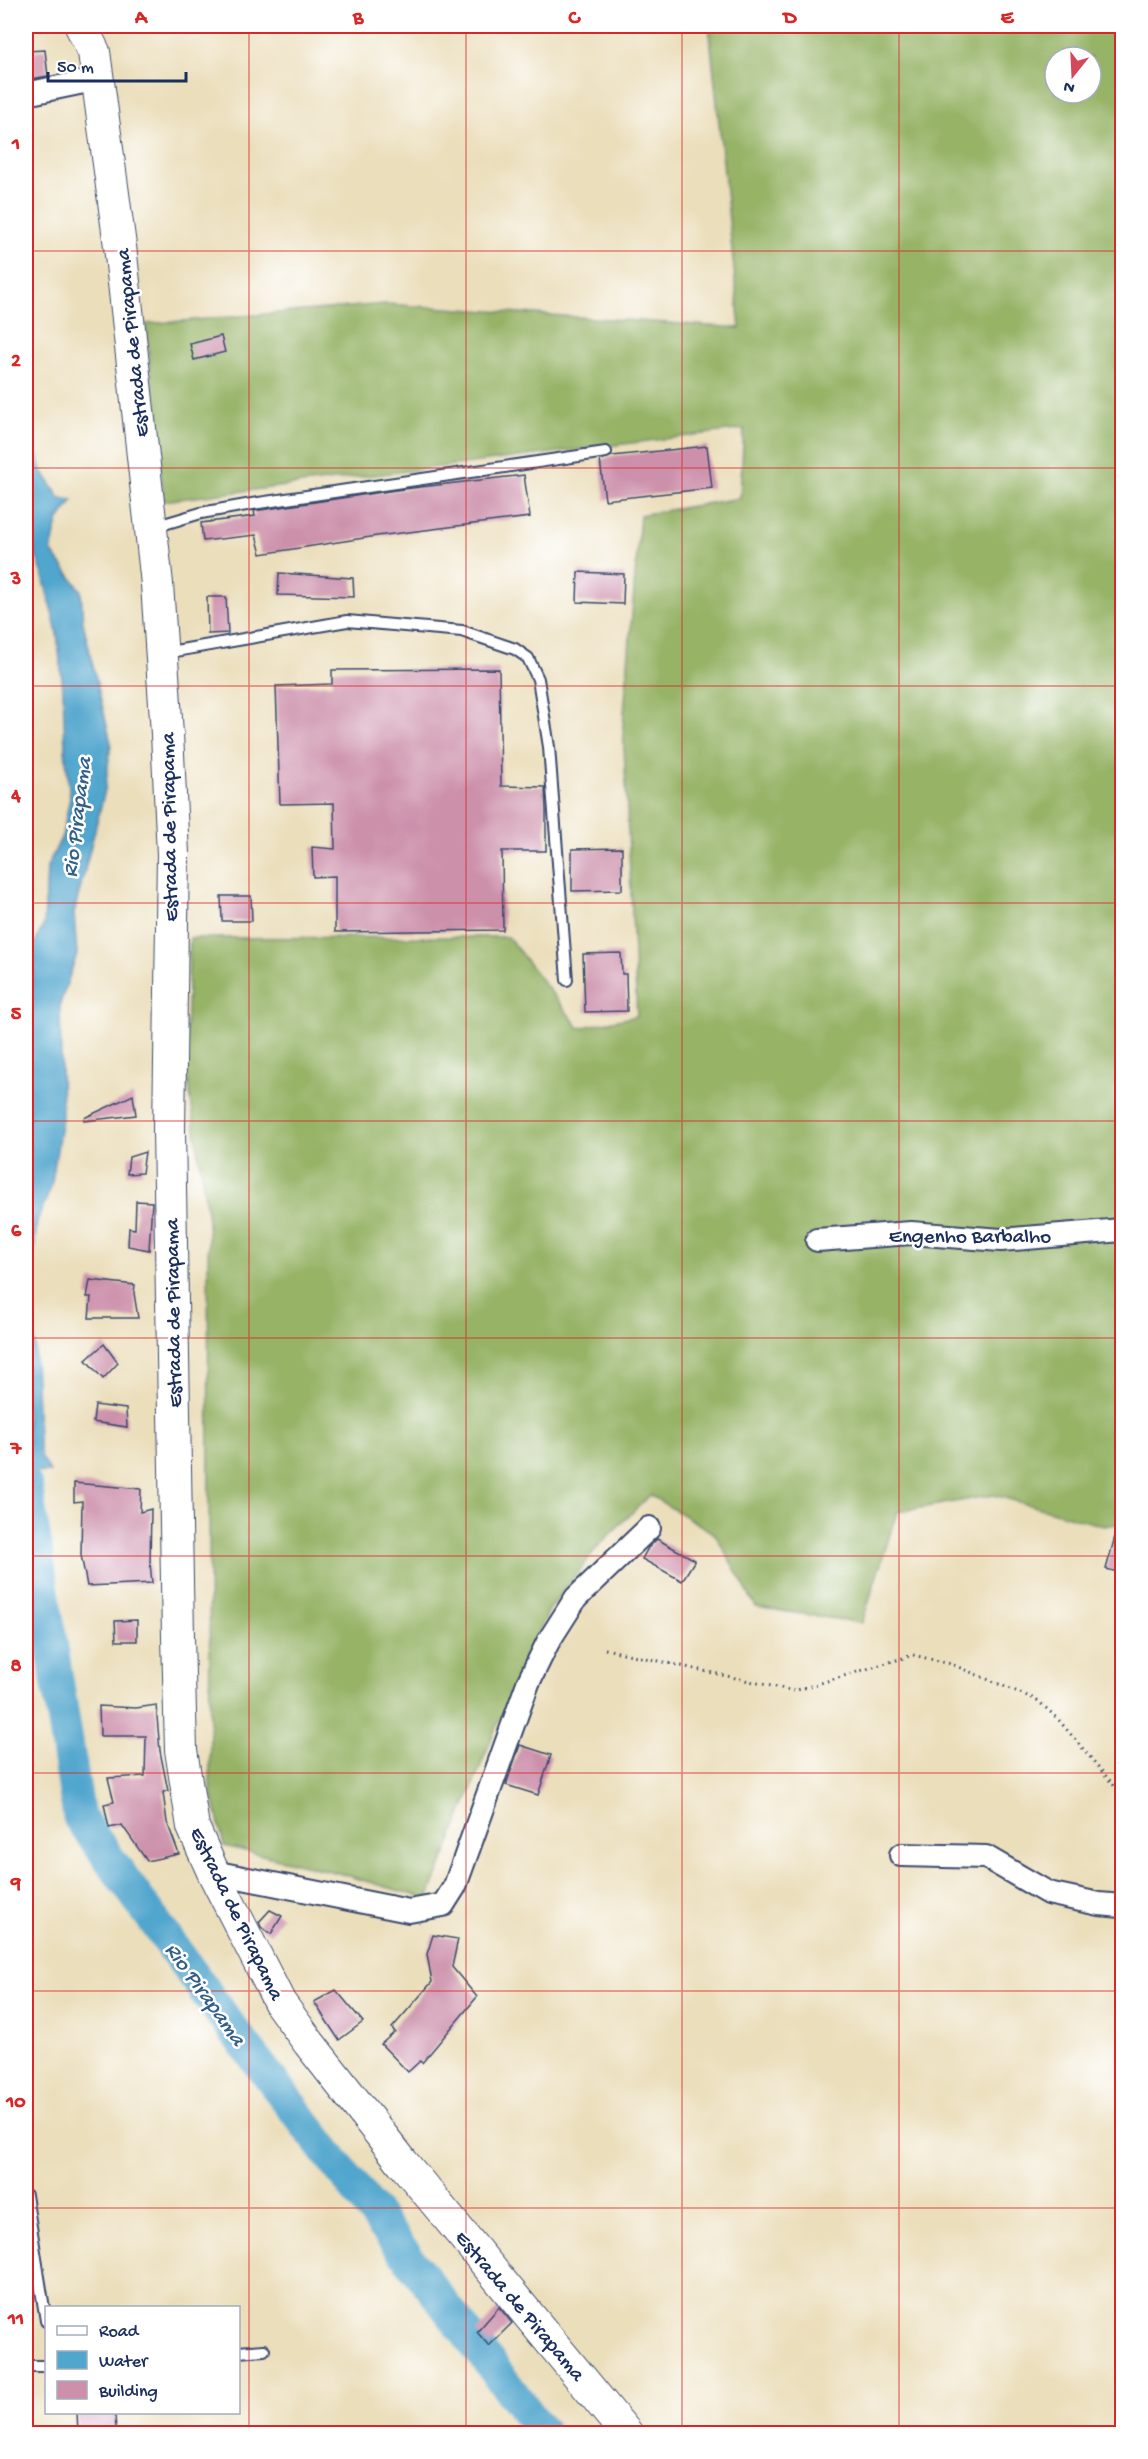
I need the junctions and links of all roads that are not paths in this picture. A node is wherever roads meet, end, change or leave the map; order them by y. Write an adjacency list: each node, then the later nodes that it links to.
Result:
1 (93, 45): 2 (street); 4 (main road, Estrada de Pirapama)
2 (26, 94)
3 (606, 452): 4 (lane)
4 (151, 528): 5 (main road, Estrada de Pirapama)
5 (161, 653): 6 (lane); 11 (main road, Estrada de Pirapama)
6 (567, 980)
7 (1122, 1230): 8 (street, Engenho Barbalho)
8 (817, 1240)
9 (649, 1528): 11 (street)
10 (901, 1855): 12 (street)
11 (213, 1872): 19 (main road, Estrada de Pirapama)
12 (1122, 1906)
13 (26, 2195): 14 (lane)
14 (45, 2315)
15 (264, 2350): 16 (lane)
16 (240, 2352)
17 (26, 2366): 18 (lane)
18 (45, 2366)
19 (627, 2433)

